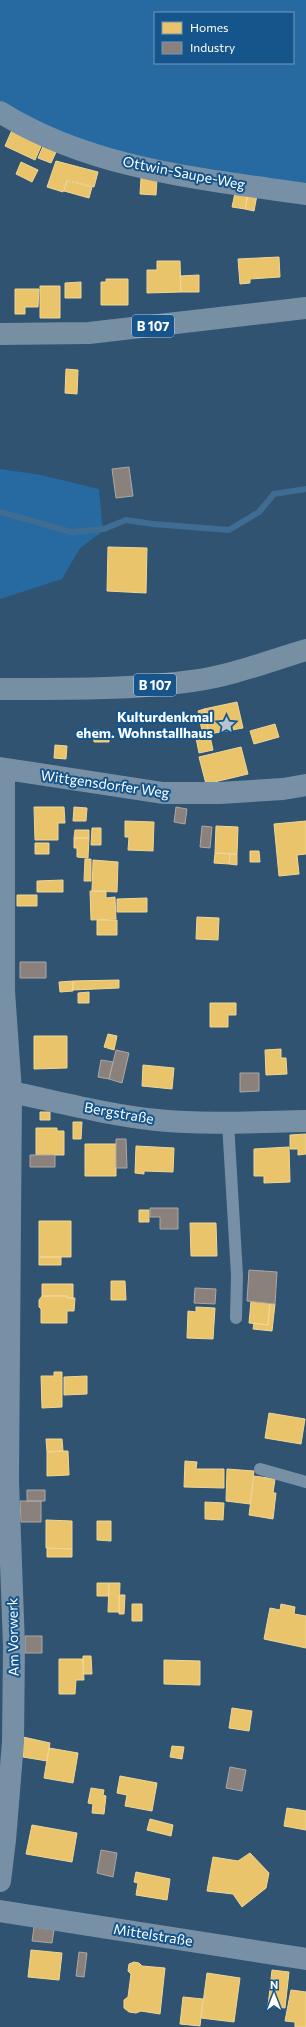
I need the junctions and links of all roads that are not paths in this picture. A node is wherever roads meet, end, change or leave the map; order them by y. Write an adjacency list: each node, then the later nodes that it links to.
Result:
1 (0, 112): 2 (street, Ottwin-Saupe-Weg)
2 (306, 194)
3 (306, 308): 4 (main road, B 107)
4 (0, 334)
5 (306, 650): 6 (main road, B 107)
6 (0, 689)
7 (2, 769): 8 (street, Wittgensdorfer Weg); 9 (street, Am Vorwerk)
8 (306, 785)
9 (11, 1092): 11 (street, Bergstraße); 15 (street, Am Vorwerk)
10 (306, 1121): 11 (street, Bergstraße)
11 (228, 1123): 12 (lane)
12 (236, 1318)
13 (260, 1469): 14 (lane)
14 (306, 1482)
15 (0, 1880)
16 (0, 1910): 17 (street, Mittelstraße)
17 (306, 1959)

